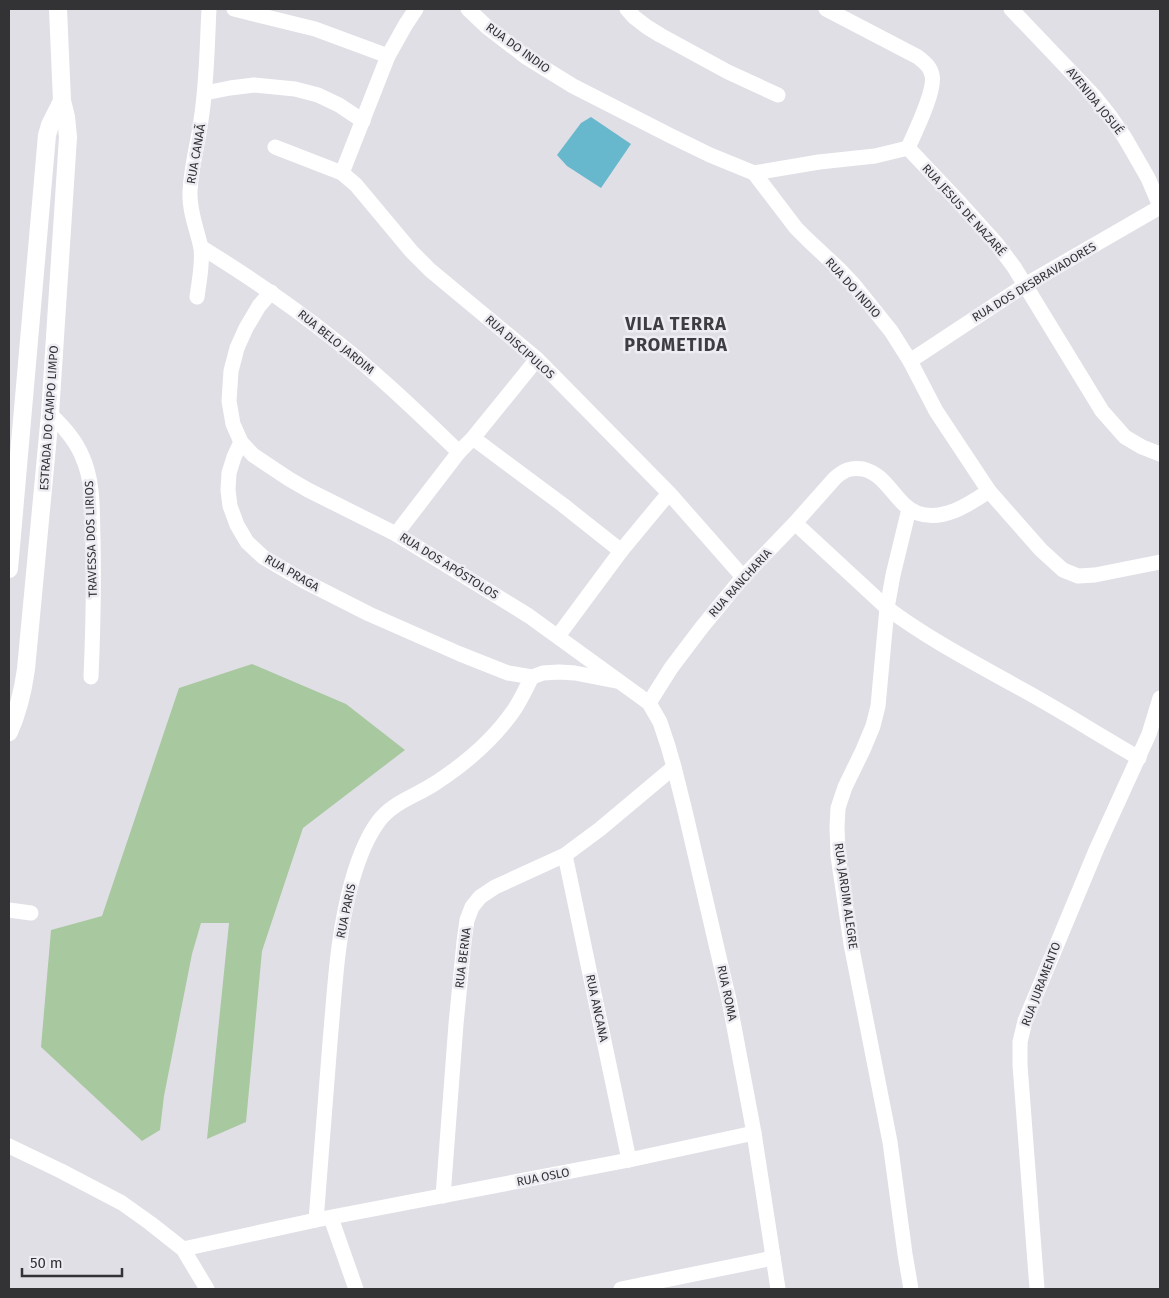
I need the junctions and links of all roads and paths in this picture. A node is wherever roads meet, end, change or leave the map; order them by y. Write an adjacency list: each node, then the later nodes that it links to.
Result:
1 (58, 9): 12 (street, ESTRADA DO CAMPO LIMPO)
2 (209, 9): 10 (street, RUA CANAÃ)
3 (234, 9): 9 (street)
4 (416, 9): 9 (street)
5 (468, 9): 17 (street, RUA DO INDIO)
6 (627, 9): 11 (street)
7 (826, 9): 15 (street)
8 (1011, 9): 18 (street, AVENIDA JOSUÉ)
9 (388, 56): 13 (street)
10 (205, 93): 13 (street); 19 (street, RUA CANAÃ)
11 (778, 95)
12 (62, 101): 25 (street, ESTRADA DO CAMPO LIMPO); 30 (street, ESTRADA DO CAMPO LIMPO)
13 (363, 121): 16 (street)
14 (275, 146): 16 (street, RUA DISCIPULOS)
15 (908, 148): 17 (street); 20 (street, RUA JESUS DE NAZARÉ)
16 (342, 173): 23 (street, RUA DISCIPULOS)
17 (754, 173): 24 (street, RUA DO INDIO)
18 (1160, 206): 20 (street, RUA DOS DESBRAVADORES)
19 (200, 247): 21 (street, RUA BELO JARDIM); 22 (street, RUA CANAÃ)
20 (1025, 285): 24 (street, RUA DOS DESBRAVADORES); 29 (street, RUA JESUS DE NAZARÉ)
21 (271, 292): 27 (street); 28 (street, RUA BELO JARDIM)
22 (197, 297)
23 (537, 359): 26 (street); 32 (street, RUA DISCIPULOS)
24 (910, 361): 31 (street, RUA DO INDIO)
25 (50, 414): 42 (street, TRAVESSA DOS LIRIOS); 47 (street, ESTRADA DO CAMPO LIMPO)
26 (473, 438): 28 (street); 36 (street)
27 (241, 442): 35 (street, RUA DOS APÓSTOLOS); 43 (street, RUA PRAGA)
28 (459, 452): 35 (street)
29 (1160, 454)
30 (13, 474): 38 (street, ESTRADA DO CAMPO LIMPO)
31 (989, 491): 33 (street); 37 (street, RUA DO INDIO)
32 (669, 493): 36 (street); 39 (street, RUA DISCIPULOS)
33 (909, 509): 34 (street, RUA RANCHARIA); 40 (street, RUA JARDIM ALEGRE)
34 (796, 524): 39 (street, RUA RANCHARIA); 40 (street)
35 (396, 534): 41 (street, RUA DOS APÓSTOLOS)
36 (621, 550): 41 (street)
37 (1160, 562)
38 (9, 569)
39 (743, 577): 46 (street, RUA RANCHARIA)
40 (887, 608): 48 (street); 64 (street, RUA JARDIM ALEGRE)
41 (558, 636): 44 (street, RUA DOS APÓSTOLOS)
42 (91, 676)
43 (532, 677): 44 (street); 57 (street, RUA PARIS)
44 (618, 681): 46 (street, RUA DOS APÓSTOLOS)
45 (1160, 698): 48 (street, RUA JURAMENTO)
46 (649, 704): 49 (street, RUA ROMA)
47 (9, 732)
48 (1139, 758): 65 (street, RUA JURAMENTO)
49 (674, 767): 50 (street, RUA BERNA); 53 (street, RUA ROMA)
50 (565, 855): 55 (street, RUA ANCANA); 56 (street, RUA BERNA)
51 (9, 910): 52 (street)
52 (31, 913)
53 (754, 1133): 55 (street, RUA OSLO); 59 (street, RUA ROMA)
54 (9, 1146): 58 (street)
55 (629, 1160): 56 (street, RUA OSLO)
56 (443, 1196): 57 (street, RUA OSLO)
57 (323, 1219): 58 (street, RUA OSLO); 61 (street, RUA PARIS)
58 (183, 1249): 60 (street)
59 (773, 1258): 62 (street); 63 (street, RUA ROMA)
60 (207, 1289)
61 (356, 1289)
62 (622, 1289)
63 (778, 1289)
64 (911, 1289)
65 (1037, 1289)

